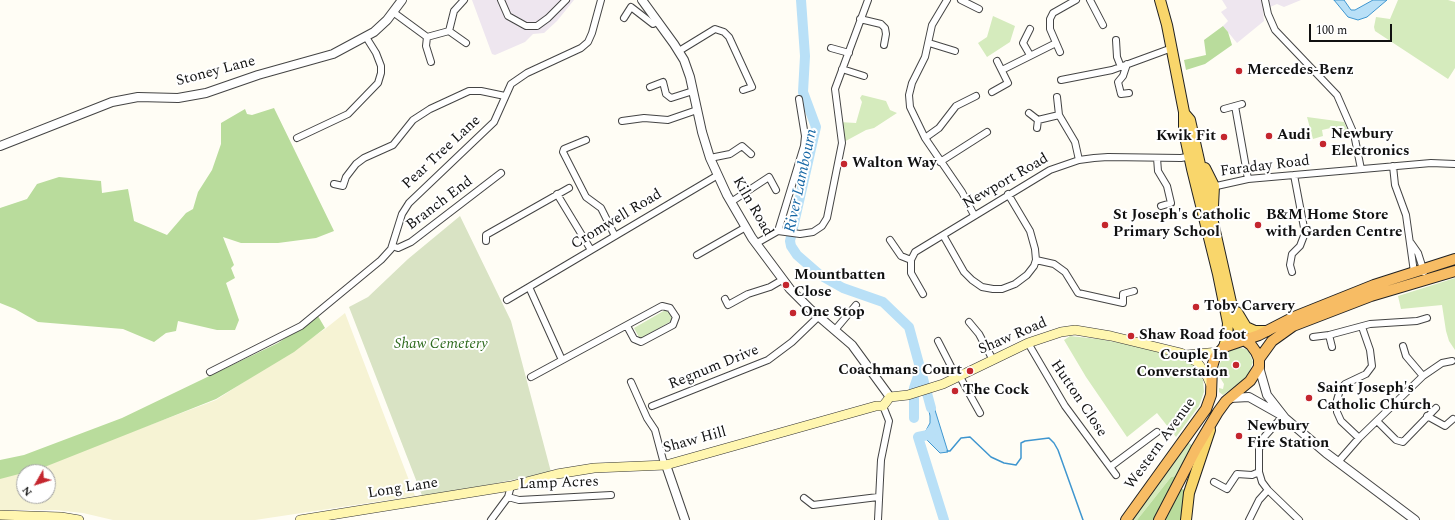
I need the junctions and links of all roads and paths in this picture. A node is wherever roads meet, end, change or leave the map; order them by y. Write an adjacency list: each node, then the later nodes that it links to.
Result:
1 (402, 0): 15 (street, Stoney Lane)
2 (464, 0): 23 (street)
3 (501, 0): 4 (street)
4 (566, 0)
5 (601, 0): 51 (street, Pear Tree Lane)
6 (642, 0): 20 (street, Kiln Road)
7 (868, 0): 19 (street)
8 (947, 0): 28 (street)
9 (961, 0): 14 (street)
10 (1076, 0): 29 (street)
11 (1090, 0): 16 (street)
12 (1160, 0): 32 (main road)
13 (1265, 0): 78 (street)
14 (979, 9)
15 (393, 12): 24 (street, Stoney Lane); 25 (street)
16 (1098, 15): 18 (street); 21 (street)
17 (624, 18): 20 (street)
18 (1091, 18)
19 (860, 19): 30 (street); 36 (street)
20 (658, 21): 33 (street, Kiln Road)
21 (1103, 25)
22 (1030, 29): 37 (street)
23 (449, 31): 25 (street); 27 (street)
24 (366, 37): 66 (street); 69 (street, Stoney Lane)
25 (427, 37): 39 (street)
26 (1116, 40): 40 (street)
27 (466, 43)
28 (929, 43): 34 (street); 67 (street)
29 (1056, 43): 35 (street); 37 (street)
30 (884, 45)
31 (831, 48): 36 (street)
32 (1172, 48): 40 (street); 71 (main road)
33 (679, 51): 46 (street); 47 (street, Kiln Road)
34 (955, 51)
35 (1060, 52)
36 (849, 53): 41 (street)
37 (1030, 55): 42 (street)
38 (997, 61): 42 (street)
39 (431, 62)
40 (1126, 64): 44 (street); 49 (street)
41 (842, 69): 43 (street); 93 (street)
42 (1002, 70): 48 (street)
43 (864, 76)
44 (1061, 80)
45 (650, 87): 47 (street)
46 (743, 90)
47 (694, 91): 59 (street, Kiln Road)
48 (992, 92)
49 (1129, 93)
50 (960, 94): 55 (street)
51 (505, 96): 83 (street); 100 (street, Pear Tree Lane)
52 (976, 96): 55 (street)
53 (1057, 97): 61 (street)
54 (799, 99): 93 (street)
55 (963, 101): 67 (street)
56 (1242, 104): 57 (street)
57 (1235, 106): 58 (street); 82 (street)
58 (1224, 109)
59 (697, 110): 63 (street); 72 (street, Kiln Road)
60 (1029, 113): 62 (street)
61 (1059, 115): 62 (street); 74 (street)
62 (1038, 120): 64 (street)
63 (622, 121)
64 (1037, 128)
65 (987, 132): 75 (street)
66 (297, 138)
67 (925, 138): 75 (street)
68 (586, 140): 95 (street)
69 (0, 146)
70 (751, 154): 72 (street)
71 (1194, 155): 73 (street, Newport Road); 85 (main road)
72 (710, 158): 81 (street, Kiln Road)
73 (1157, 158): 74 (street, Newport Road); 90 (street)
74 (1079, 160): 88 (street, Newport Road)
75 (940, 162): 91 (street)
76 (1455, 164): 77 (street, Faraday Road)
77 (1393, 166): 78 (street, Faraday Road); 99 (street)
78 (1361, 169): 80 (street, Faraday Road)
79 (501, 173): 100 (street, Branch End)
80 (1294, 174): 82 (street, Faraday Road); 108 (street)
81 (718, 175): 89 (street, Kiln Road); 95 (street, Cromwell Road)
82 (1248, 179): 85 (street, Faraday Road)
83 (334, 184)
84 (569, 188): 87 (street)
85 (1205, 188): 116 (main road); 132 (main road)
86 (776, 190): 89 (street)
87 (557, 194): 96 (street); 101 (street)
88 (1008, 194): 91 (street, Newport Road); 105 (street)
89 (731, 202): 92 (street, Kiln Road)
90 (1161, 206)
91 (974, 215): 94 (street, Newport Road)
92 (746, 227): 98 (street, Kiln Road); 102 (street)
93 (780, 232): 98 (street)
94 (943, 235): 104 (street, Newport Road); 105 (street)
95 (615, 236): 101 (street, Cromwell Road)
96 (484, 237)
97 (890, 240): 104 (street)
98 (757, 243): 110 (street, Kiln Road)
99 (1411, 243): 109 (street); 109 (street)
100 (392, 246): 138 (street, Pear Tree Lane)
101 (591, 250): 111 (street, Cromwell Road)
102 (697, 255)
103 (1455, 259): 109 (highway)
104 (911, 260): 113 (street)
105 (1036, 260): 112 (street)
106 (1455, 266): 109 (highway)
107 (1455, 271): 109 (highway)
108 (1292, 272)
109 (1422, 274): 124 (highway); 137 (highway, Western Avenue)
110 (782, 280): 114 (street); 118 (street, Kiln Road)
111 (529, 287): 115 (street, Cromwell Road); 134 (street)
112 (1134, 291)
113 (923, 294)
114 (725, 299)
115 (507, 300)
116 (1232, 302): 124 (main road); 127 (main road)
117 (856, 305): 123 (street)
118 (818, 317): 123 (street, Kiln Road); 146 (street, Regnum Drive)
119 (969, 322): 135 (street)
120 (627, 326): 120 (street); 134 (street)
121 (1362, 327): 122 (street); 125 (street); 156 (street)
122 (1423, 327)
123 (835, 330): 144 (street, Kiln Road)
124 (1267, 331): 127 (highway)
125 (1328, 335): 126 (street); 131 (street)
126 (1313, 337)
127 (1244, 340): 132 (highway); 137 (highway)
128 (938, 341): 140 (street)
129 (1028, 342): 133 (main road, Shaw Road); 135 (main road, Shaw Road); 159 (street, Hutton Close)
130 (1403, 346): 139 (street)
131 (1332, 347)
132 (1222, 349): 133 (main road, Shaw Road); 143 (highway, Western Avenue)
133 (1186, 355): 143 (main road, Shaw Road)
134 (562, 360): 141 (street)
135 (993, 360): 140 (main road, Shaw Road)
136 (1452, 361): 139 (street)
137 (1259, 363): 145 (highway, Western Avenue); 150 (street)
138 (210, 372)
139 (1423, 376): 153 (street)
140 (958, 377): 144 (main road, Shaw Road); 149 (street)
141 (531, 378)
142 (631, 382): 158 (street)
143 (1210, 383): 175 (highway, Western Avenue)
144 (890, 397): 147 (main road)
145 (1226, 401): 150 (street); 154 (highway, Western Avenue)
146 (652, 406)
147 (883, 406): 158 (main road, Shaw Hill); 167 (street)
148 (1436, 408): 151 (street)
149 (980, 413)
150 (1283, 416): 157 (street); 160 (street)
151 (1427, 416): 152 (street); 153 (street)
152 (1453, 419)
153 (1377, 421): 156 (street)
154 (1211, 426): 176 (highway, Western Avenue); 177 (main road)
155 (1157, 432): 159 (street)
156 (1359, 438): 157 (street)
157 (1338, 462): 180 (street)
158 (666, 465): 163 (main road, Shaw Hill); 173 (street)
159 (1110, 467): 161 (street, Hutton Close)
160 (1259, 472): 162 (street); 164 (street)
161 (1116, 475)
162 (1214, 482)
163 (511, 486): 166 (street, Lamp Acres); 171 (main road, Long Lane)
164 (1268, 490): 178 (street); 179 (street)
165 (611, 495): 166 (street, Lamp Acres)
166 (508, 497): 172 (street, Lamp Acres)
167 (878, 497): 168 (street); 174 (street)
168 (804, 498)
169 (0, 514): 170 (main road)
170 (79, 520)
171 (300, 520)
172 (492, 520)
173 (684, 520)
174 (878, 520)
175 (1126, 520)
176 (1159, 520)
177 (1186, 520)
178 (1249, 520)
179 (1298, 520)
180 (1415, 520)

